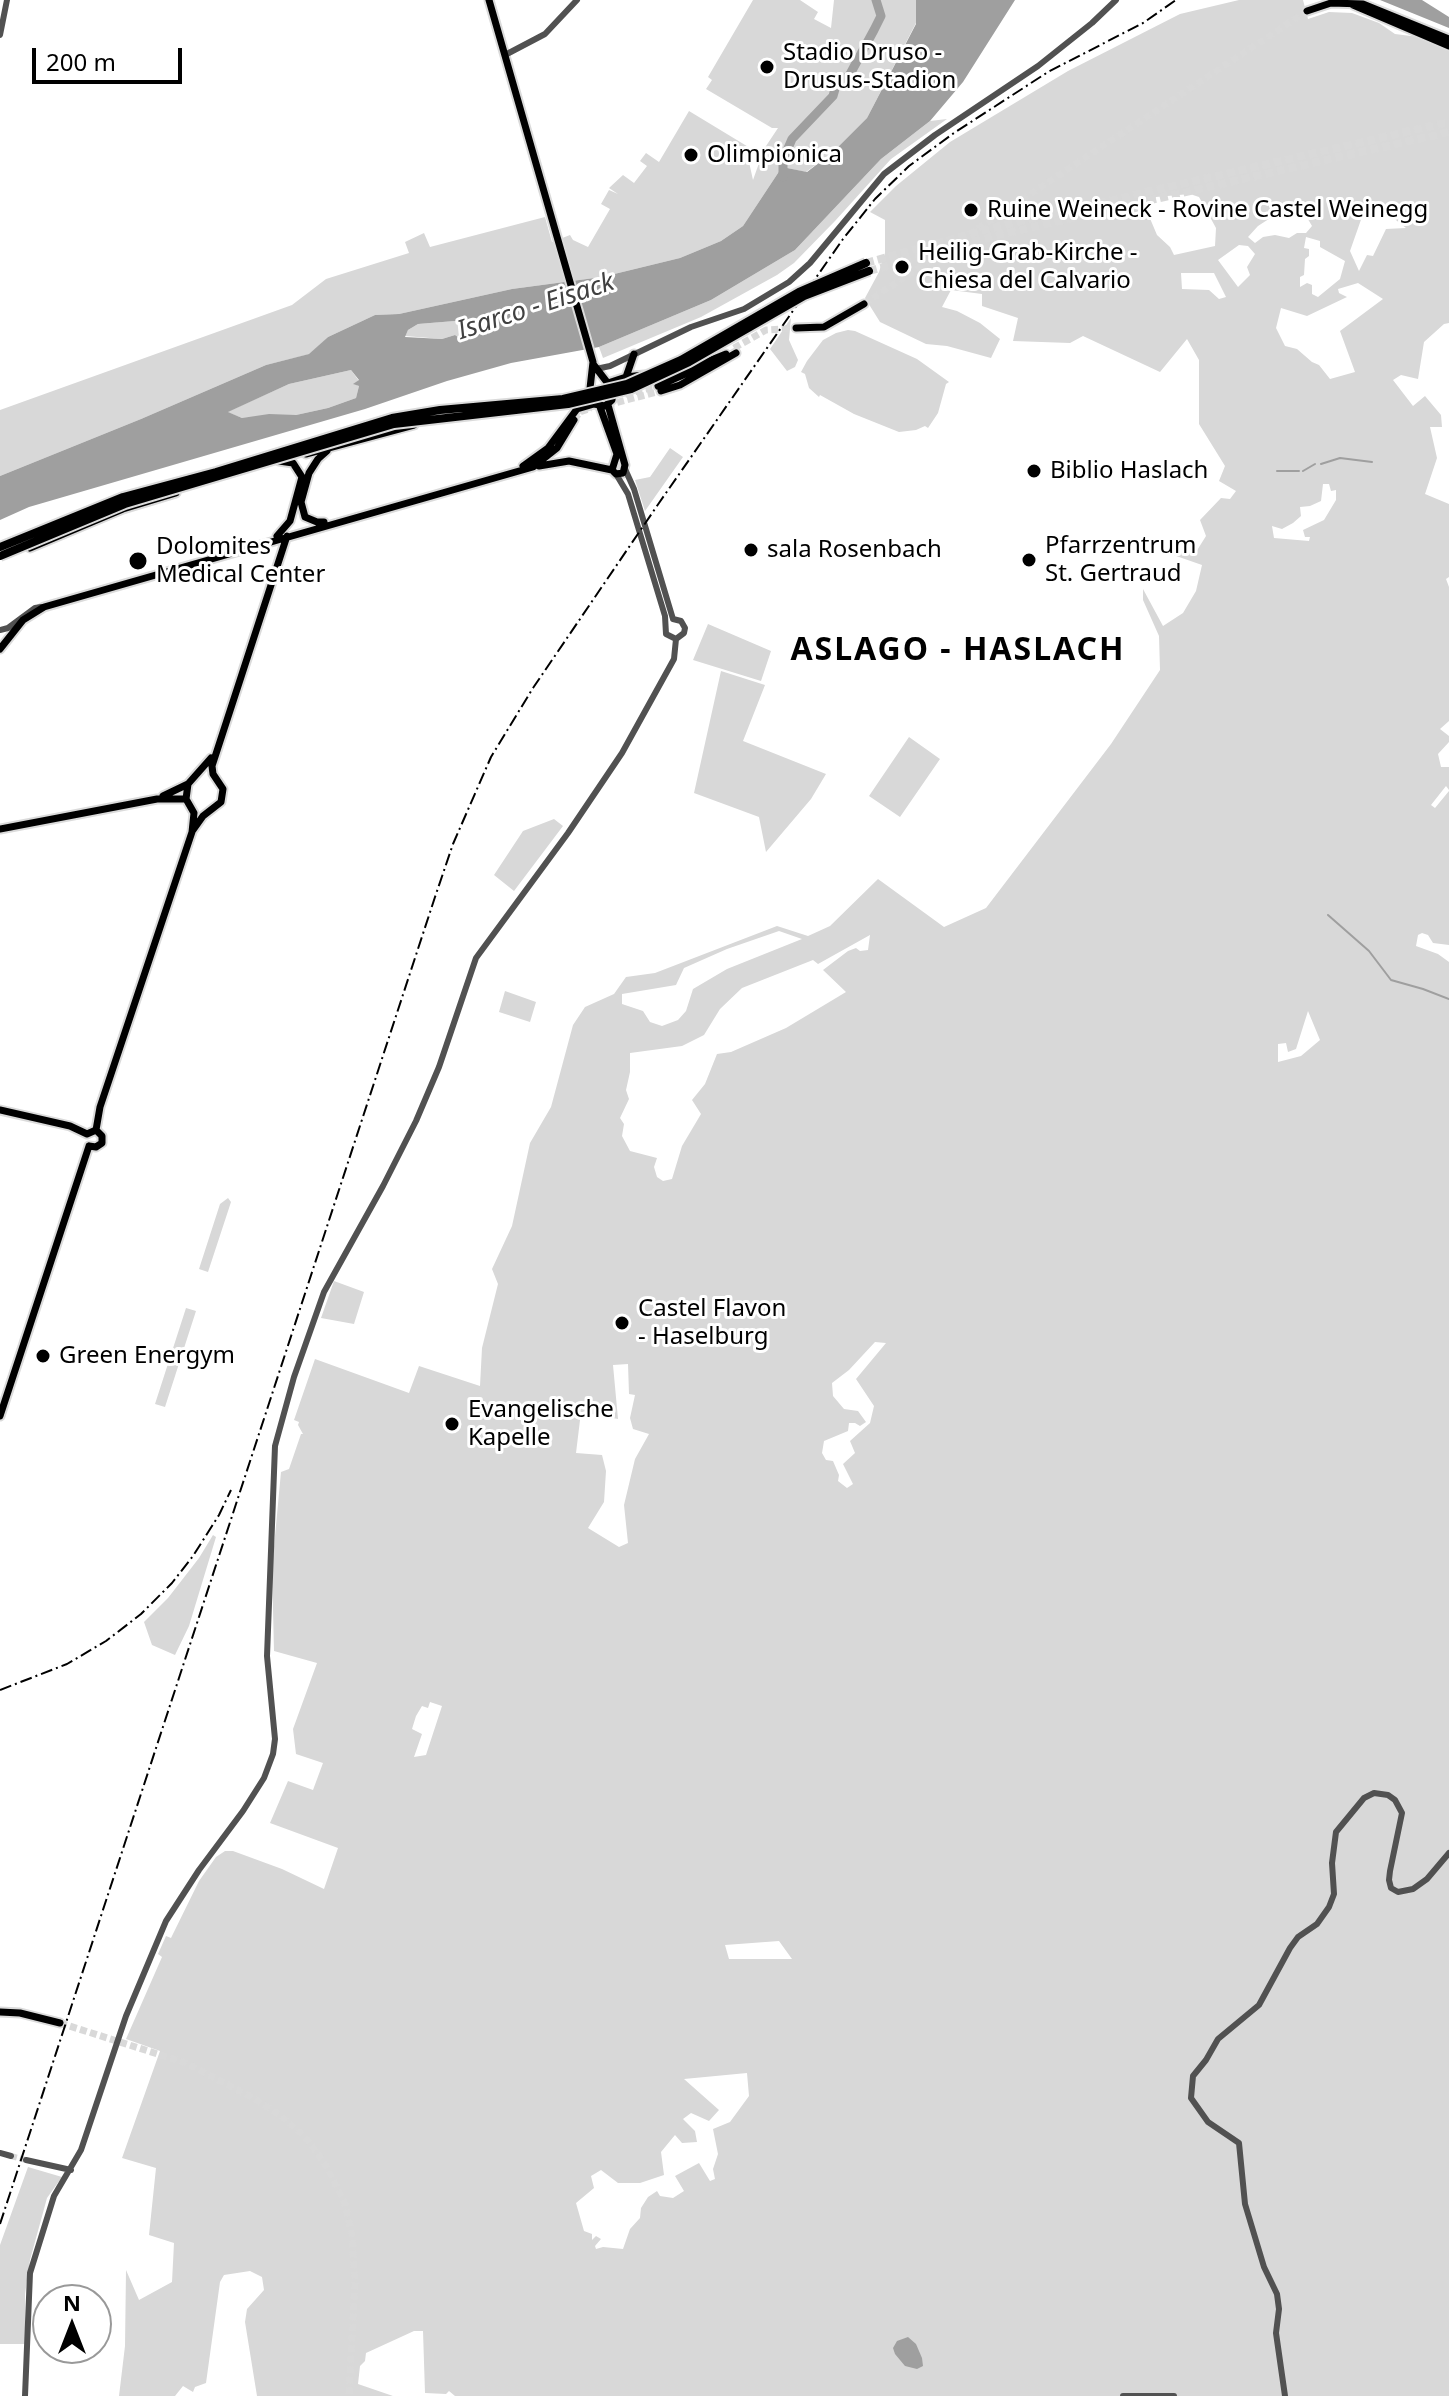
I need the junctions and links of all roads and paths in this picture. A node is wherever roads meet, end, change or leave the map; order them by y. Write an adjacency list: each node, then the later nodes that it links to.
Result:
1 (7, 0): 8 (street)
2 (489, 0): 11 (main road)
3 (577, 0): 11 (street)
4 (1116, 0): 15 (street)
5 (1360, 2): 6 (main road); 9 (main road)
6 (1347, 3): 7 (main road); 10 (main road)
7 (1307, 11)
8 (0, 35)
9 (1449, 37)
10 (1449, 47)
11 (505, 55): 17 (main road)
12 (868, 267): 38 (highway, bridge)
13 (864, 304): 14 (main road)
14 (796, 328)
15 (634, 354): 17 (street); 18 (main road)
16 (726, 354): 16 (main road); 18 (main road)
17 (594, 365): 19 (main road); 20 (main road)
18 (626, 377): 19 (main road)
19 (607, 382): 20 (main road); 22 (main road)
20 (590, 388): 21 (main road); 22 (main road)
21 (552, 399): 24 (main road); 26 (main road)
22 (601, 405): 26 (main road); 31 (main road)
23 (551, 409): 24 (main road)
24 (481, 416): 27 (main road)
25 (574, 420): 28 (main road)
26 (564, 425): 33 (main road)
27 (332, 447): 29 (main road); 35 (main road)
28 (557, 448): 30 (main road); 32 (main road)
29 (279, 461): 37 (main road); 38 (main road)
30 (569, 461): 32 (main road); 34 (main road)
31 (621, 464): 34 (main road); 34 (main road); 41 (street)
32 (533, 467): 33 (main road)
33 (515, 471): 35 (main road)
34 (614, 472): 41 (street)
35 (342, 520): 36 (main road)
36 (287, 536): 37 (main road); 39 (main road)
37 (261, 544): 39 (main road); 40 (main road)
38 (0, 554)
39 (281, 554): 45 (main road)
40 (44, 607): 42 (street); 44 (main road)
41 (670, 621): 43 (street); 43 (street)
42 (0, 630)
43 (676, 639): 66 (street)
44 (0, 649)
45 (215, 753): 46 (main road); 47 (main road)
46 (197, 776): 47 (main road); 48 (main road)
47 (215, 778): 52 (main road)
48 (188, 784): 49 (main road); 50 (main road)
49 (157, 799): 50 (main road); 53 (main road)
50 (186, 799): 51 (main road)
51 (192, 808): 52 (main road); 54 (main road)
52 (209, 811): 54 (main road)
53 (0, 829)
54 (192, 832): 56 (main road)
55 (0, 1110): 57 (main road)
56 (96, 1130): 57 (main road); 58 (main road)
57 (87, 1134): 58 (main road)
58 (89, 1146): 59 (main road)
59 (0, 1416)
60 (1449, 1853): 70 (street)
61 (0, 2012): 62 (main road)
62 (60, 2023)
63 (0, 2153): 64 (street)
64 (11, 2156)
65 (26, 2160): 66 (street)
66 (71, 2170): 67 (street)
67 (25, 2396)
68 (1123, 2396): 69 (street)
69 (1174, 2396)
70 (1285, 2396)

